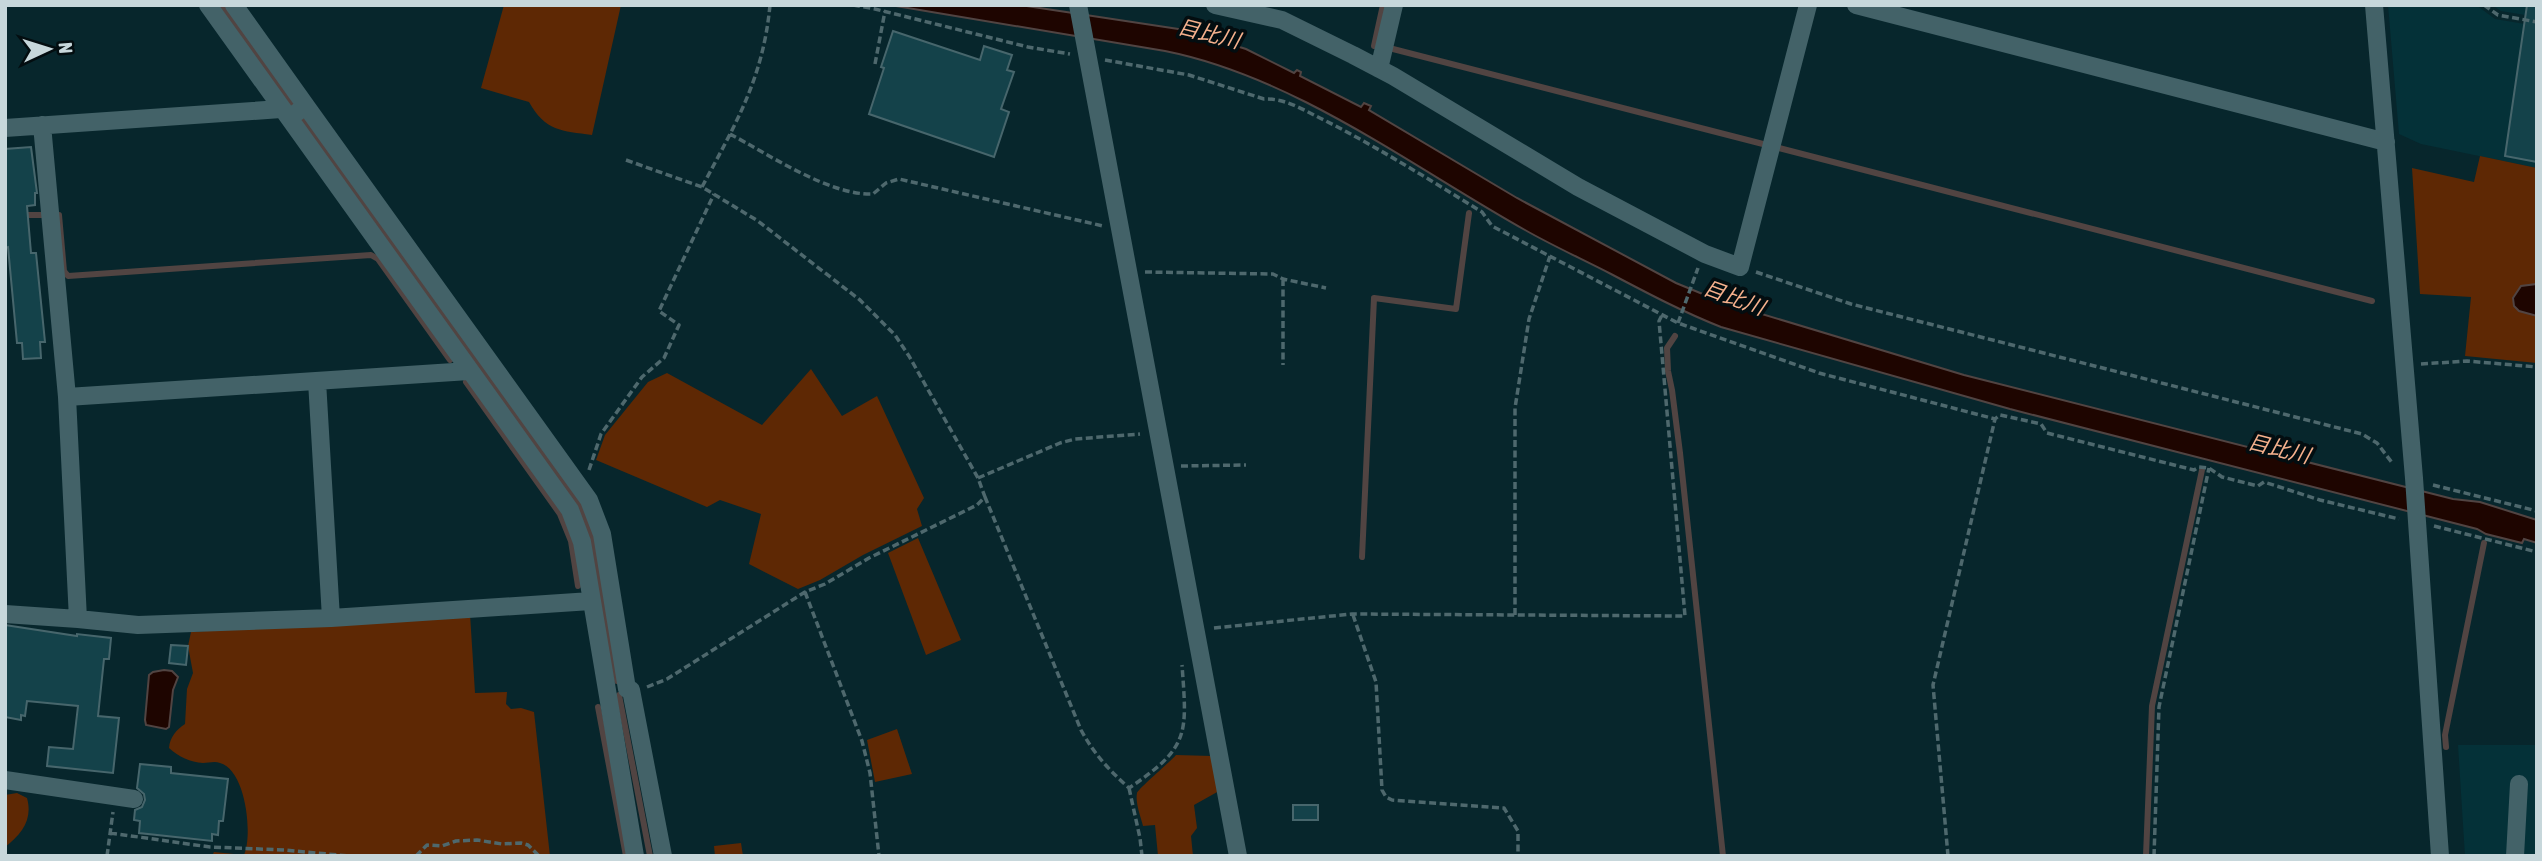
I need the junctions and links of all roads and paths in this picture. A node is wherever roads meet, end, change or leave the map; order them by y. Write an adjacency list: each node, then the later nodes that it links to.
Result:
1 (208, 5): 18 (street)
2 (234, 5): 17 (street)
3 (770, 5): 21 (path)
4 (853, 5): 12 (path)
5 (1215, 5): 16 (street)
6 (1394, 5): 16 (street)
7 (1808, 5): 28 (street)
8 (1856, 5): 22 (street)
9 (2374, 5): 22 (street)
10 (2484, 5): 13 (path)
11 (1078, 6): 14 (street)
12 (885, 11): 14 (path); 15 (path)
13 (2537, 22)
14 (1088, 52): 26 (street); 27 (path)
15 (875, 64)
16 (1379, 69): 28 (street)
17 (306, 106): 18 (street); 48 (street)
18 (284, 114): 19 (street); 38 (street)
19 (42, 125): 20 (street); 40 (street)
20 (5, 128)
21 (730, 134): 24 (path); 26 (path)
22 (2386, 142): 36 (street)
23 (625, 160): 24 (path)
24 (702, 187): 25 (path)
25 (714, 194): 46 (path); 48 (path)
26 (1121, 230): 29 (street)
27 (1549, 256): 33 (path); 57 (path)
28 (1740, 267): 47 (path)
29 (1129, 272): 30 (path); 42 (street)
30 (1283, 279): 32 (path); 35 (path)
31 (1691, 284): 34 (path)
32 (1326, 288)
33 (1662, 314): 34 (path); 57 (path)
34 (1678, 323): 41 (path)
35 (1283, 365)
36 (2404, 365): 37 (path); 47 (street)
37 (2537, 368)
38 (469, 371): 39 (street); 54 (street)
39 (317, 381): 40 (street); 58 (street)
40 (67, 397): 59 (street)
41 (1995, 419): 45 (path); 84 (path)
42 (1159, 432): 44 (street); 46 (path)
43 (1246, 465): 44 (path)
44 (1166, 467): 60 (street)
45 (2209, 468): 51 (path); 85 (path)
46 (978, 478): 49 (path)
47 (2414, 479): 50 (path); 51 (street)
48 (583, 492): 62 (street)
49 (985, 497): 53 (path); 66 (path)
50 (2537, 511)
51 (2417, 519): 52 (path); 86 (street)
52 (2537, 552)
53 (805, 592): 62 (path); 80 (path)
54 (591, 601): 58 (street); 63 (street)
55 (5, 614): 59 (street)
56 (1352, 614): 57 (path); 60 (path); 83 (path)
57 (1515, 615)
58 (331, 618): 59 (street)
59 (78, 619)
60 (1196, 629): 82 (street)
61 (1183, 656): 66 (path)
62 (632, 690): 63 (street); 79 (street)
63 (607, 692): 78 (street)
64 (5, 780): 67 (street)
65 (2519, 784): 87 (street)
66 (1129, 789): 81 (path)
67 (115, 796): 68 (street); 69 (path)
68 (134, 799)
69 (110, 833): 70 (path); 73 (path)
70 (210, 847): 71 (path); 72 (path)
71 (284, 850): 74 (path); 75 (path)
72 (208, 855)
73 (107, 856)
74 (285, 856)
75 (349, 856)
76 (416, 856): 77 (path)
77 (539, 856)
78 (635, 856)
79 (663, 856)
80 (879, 856)
81 (1142, 856)
82 (1238, 856)
83 (1518, 856)
84 (1948, 856)
85 (2154, 856)
86 (2440, 856)
87 (2515, 856)

